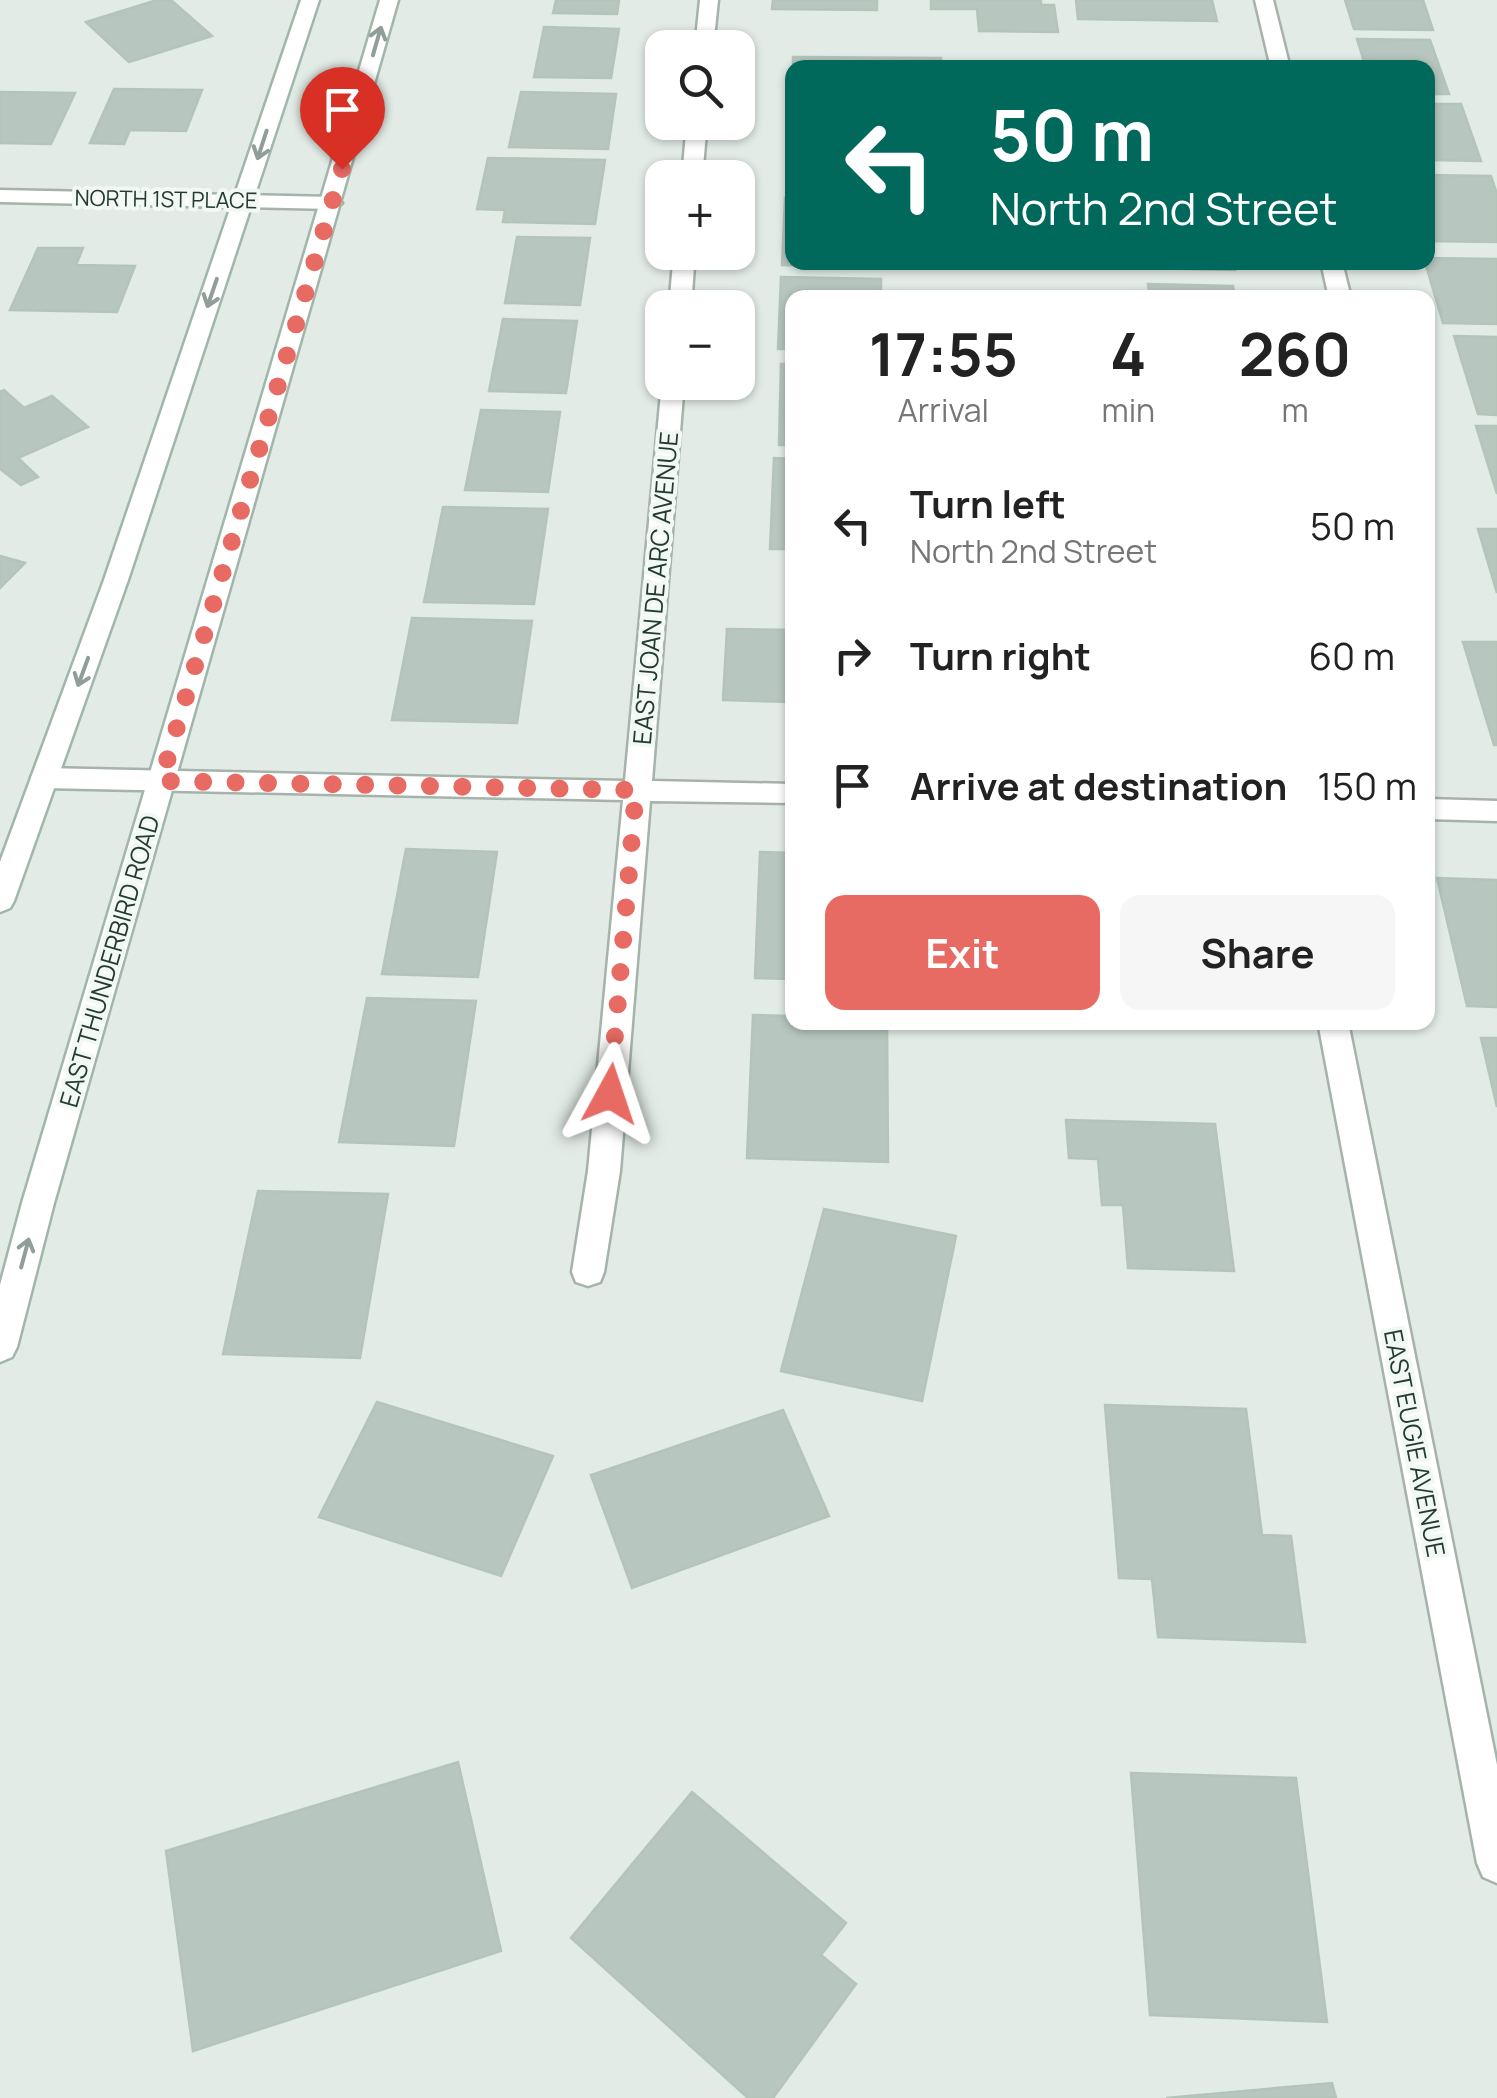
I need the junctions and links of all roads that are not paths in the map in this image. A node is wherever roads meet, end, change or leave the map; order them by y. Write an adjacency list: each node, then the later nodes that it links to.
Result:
1 (310, 0): 8 (main road, one-way to 8)
2 (389, 0): 9 (main road, EAST THUNDERBIRD ROAD, one-way to 2)
3 (708, 0): 5 (main road)
4 (1264, 0): 6 (main road)
5 (706, 30)
6 (1279, 60)
7 (0, 196): 8 (main road, NORTH 1ST PLACE)
8 (244, 201): 9 (main road, NORTH 1ST PLACE); 11 (main road, one-way to 11)
9 (332, 203): 12 (main road, EAST THUNDERBIRD ROAD)
10 (672, 400): 13 (main road, EAST JOAN DE ARC AVENUE)
11 (44, 778): 12 (main road); 17 (main road)
12 (161, 781): 13 (main road); 20 (main road, EAST THUNDERBIRD ROAD, one-way to 12)
13 (636, 790): 14 (main road); 19 (main road, EAST JOAN DE ARC AVENUE)
14 (785, 794)
15 (1435, 809): 16 (main road)
16 (1497, 811)
17 (0, 901)
18 (1335, 1030): 21 (main road, EAST EUGIE AVENUE)
19 (588, 1272)
20 (0, 1347)
21 (1497, 1864)

